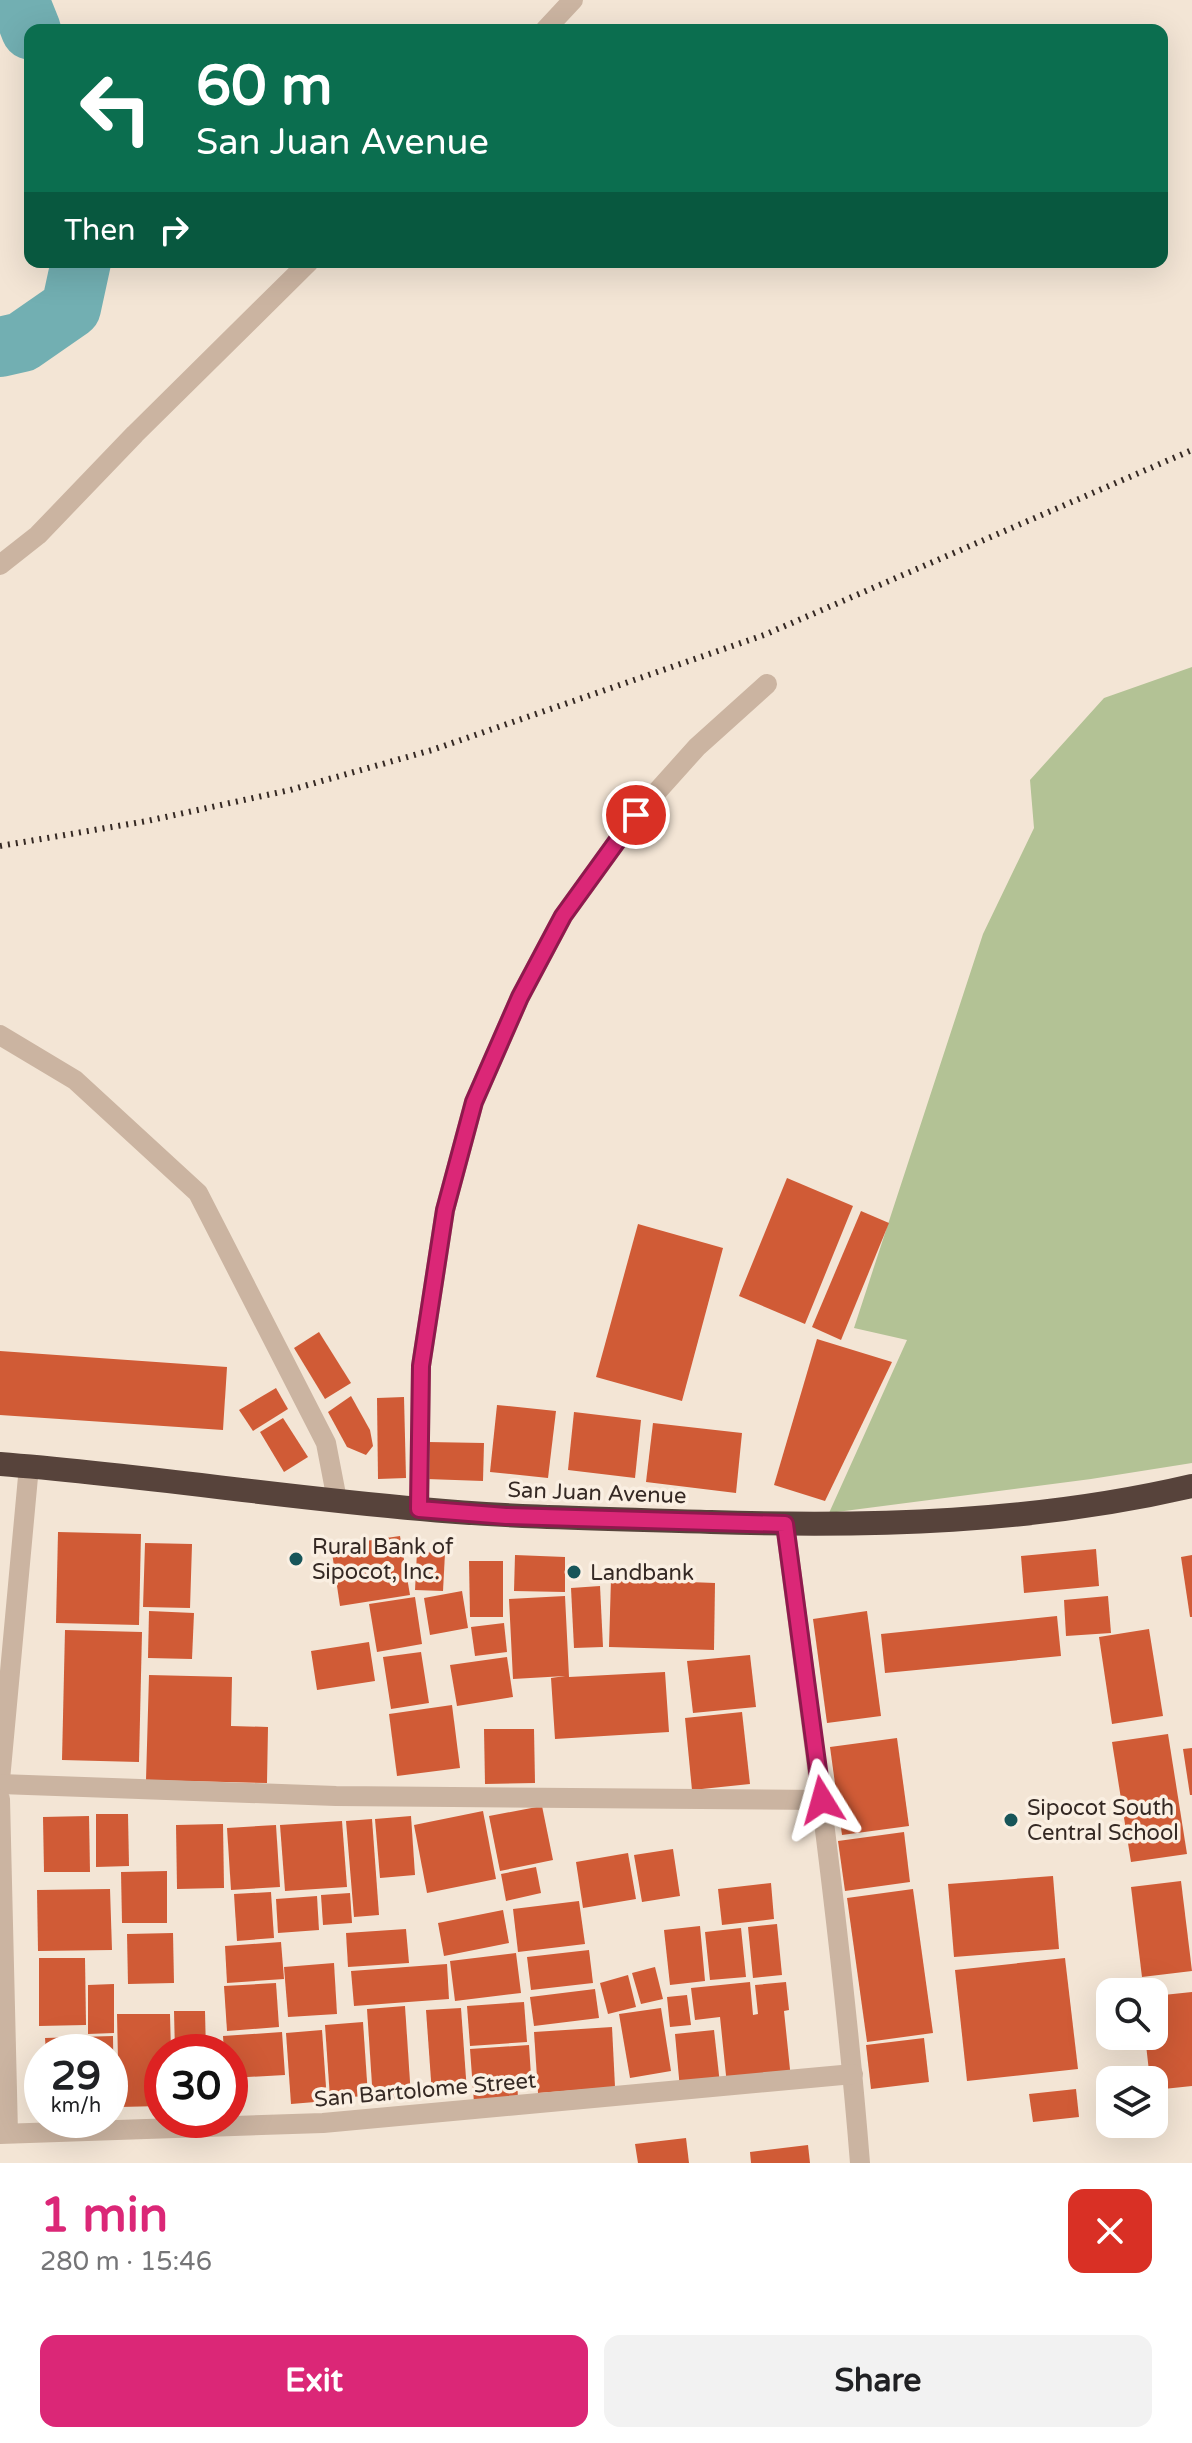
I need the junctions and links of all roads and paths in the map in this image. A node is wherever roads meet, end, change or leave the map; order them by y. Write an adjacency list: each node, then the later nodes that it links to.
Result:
1 (573, 0): 2 (street)
2 (551, 24)
3 (303, 268): 4 (street)
4 (0, 565)
5 (767, 684): 11 (street)
6 (0, 1035): 10 (street)
7 (0, 1464): 8 (highway, San Juan Avenue)
8 (29, 1466): 10 (highway, San Juan Avenue); 13 (street)
9 (1192, 1486): 12 (highway, San Juan Avenue)
10 (337, 1500): 11 (highway, San Juan Avenue)
11 (419, 1509): 12 (highway, San Juan Avenue)
12 (785, 1524): 15 (street)
13 (0, 1782): 15 (street)
14 (0, 1799): 16 (street)
15 (822, 1800): 17 (street)
16 (2, 1961): 18 (street)
17 (853, 2074): 18 (street, San Bartolome Street); 19 (street)
18 (4, 2133)
19 (860, 2163)

